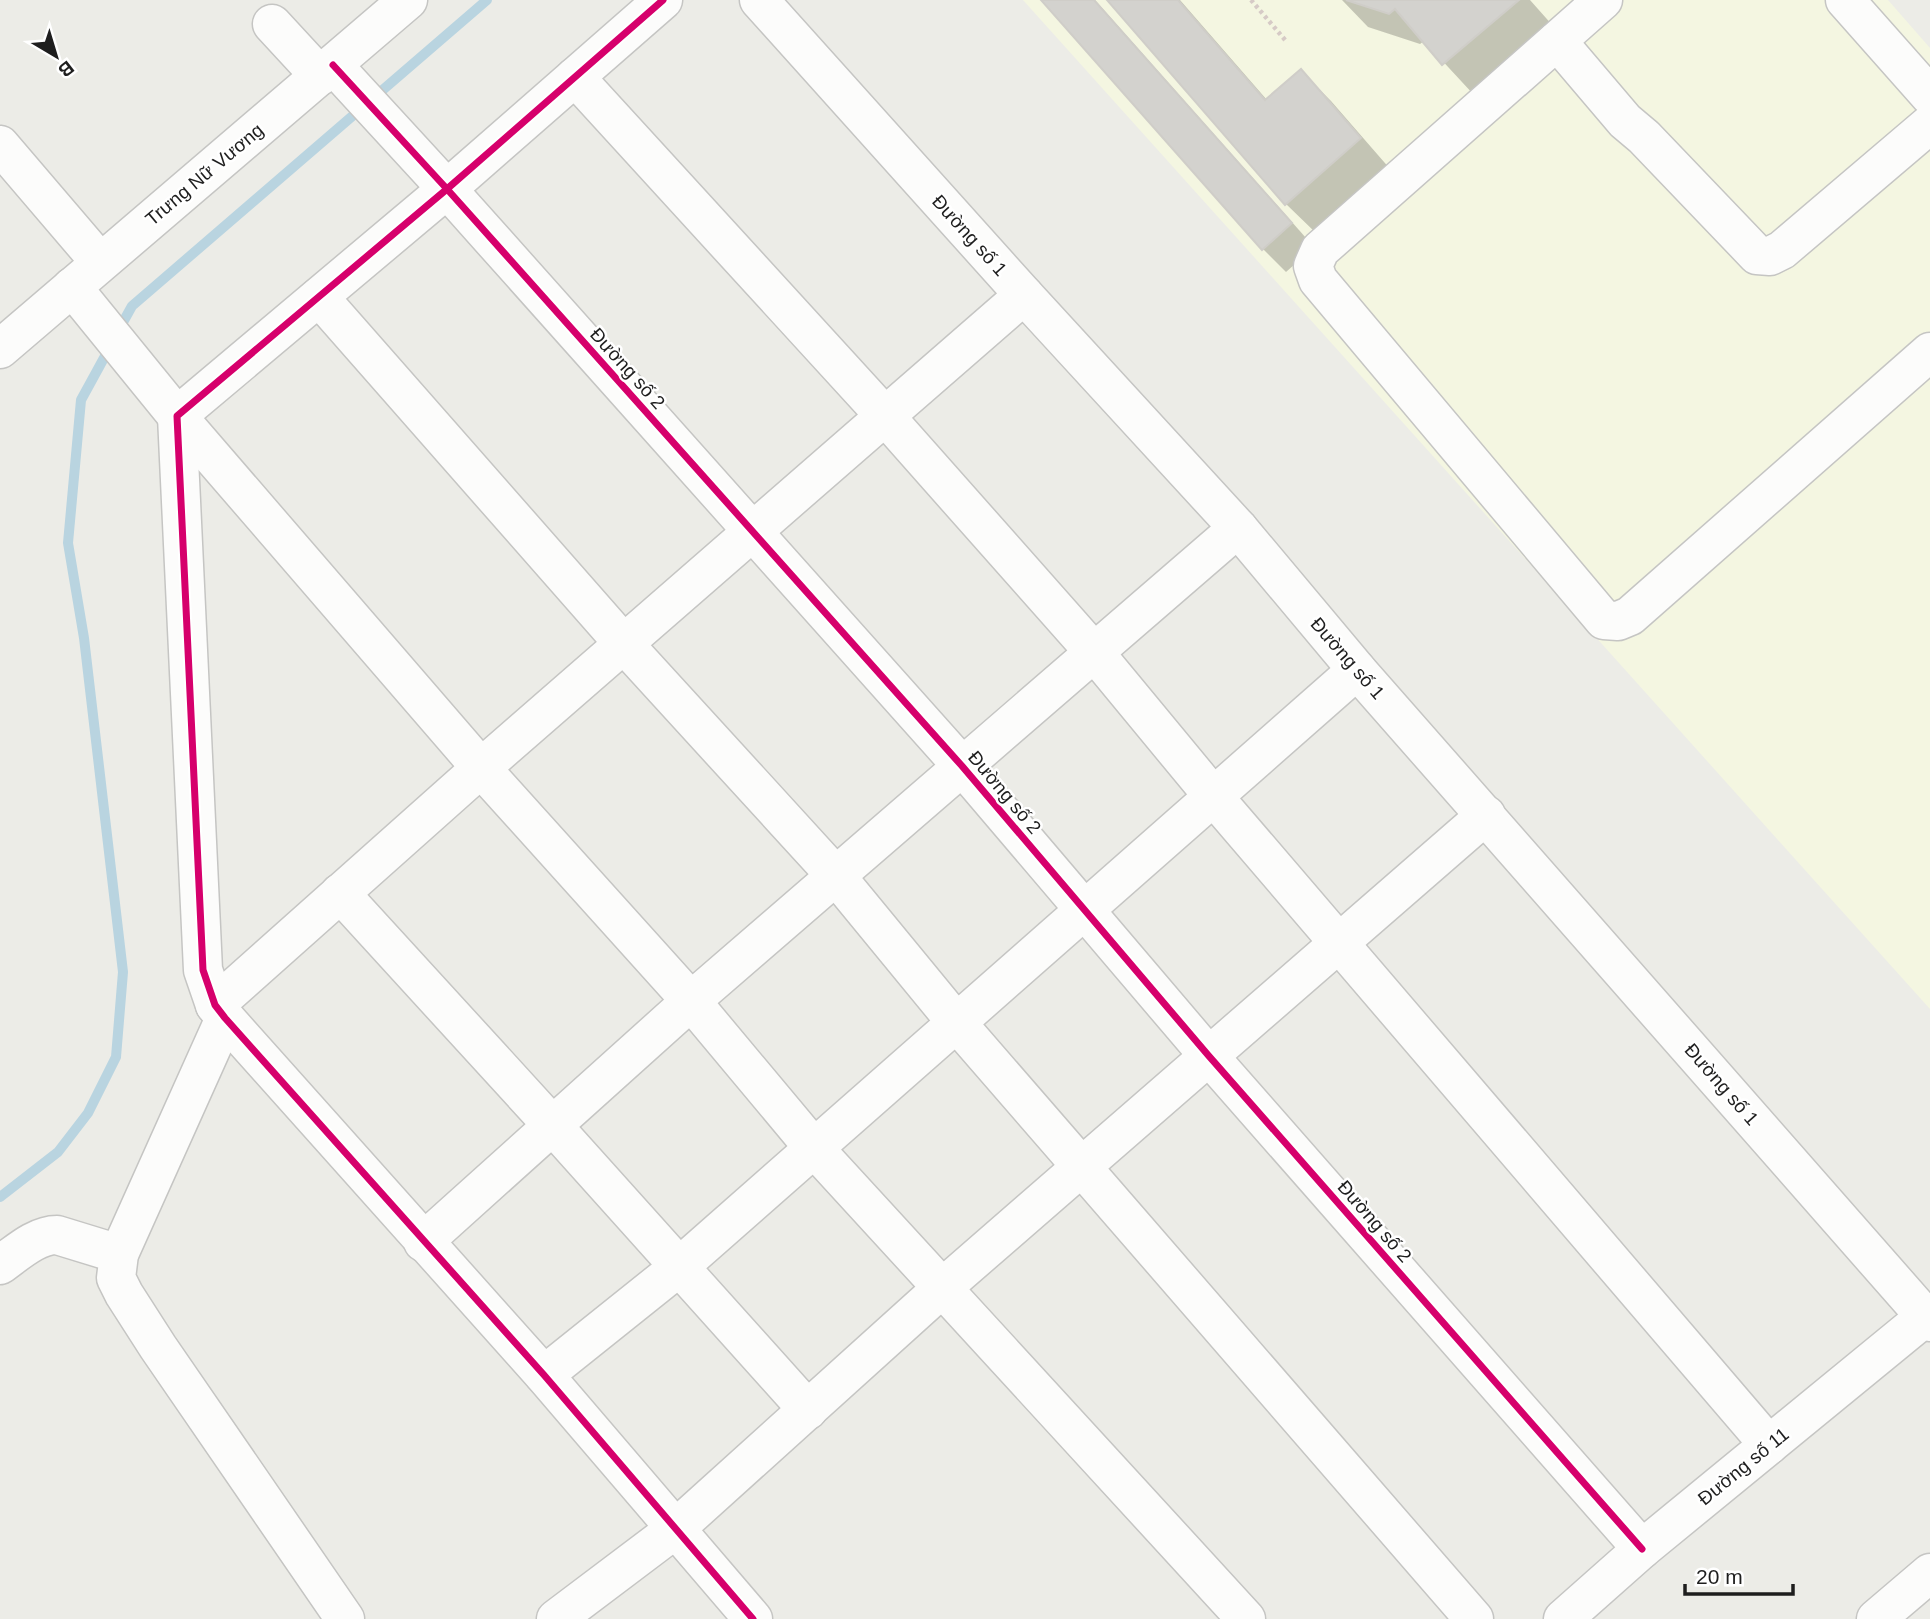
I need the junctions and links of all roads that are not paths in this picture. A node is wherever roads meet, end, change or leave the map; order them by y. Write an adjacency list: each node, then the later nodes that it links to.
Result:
1 (663, 0): 9 (street)
2 (759, 0): 15 (street, Đường số 1)
3 (1603, 0): 7 (street)
4 (1845, 0): 10 (street)
5 (401, 2): 8 (street, Trưng Nữ Vương)
6 (272, 24): 8 (street, Đường số 2)
7 (1557, 41): 11 (street); 18 (street)
8 (334, 75): 13 (street, Đường số 2); 14 (street, Trưng Nữ Vương)
9 (575, 77): 13 (street); 20 (street)
10 (1930, 96)
11 (1930, 124)
12 (0, 145): 14 (street)
13 (447, 189): 16 (street); 22 (street, Đường số 2)
14 (89, 287): 17 (street, Trưng Nữ Vương); 19 (street)
15 (1024, 295): 20 (street); 21 (street, Đường số 1)
16 (319, 297): 19 (street); 23 (street)
17 (0, 349)
18 (1930, 352)
19 (177, 416): 27 (street); 35 (street)
20 (885, 416): 22 (street); 24 (street)
21 (1238, 528): 24 (street); 25 (street, Đường số 1)
22 (753, 532): 23 (street); 26 (street, Đường số 2)
23 (624, 644): 27 (street); 30 (street)
24 (1094, 652): 26 (street); 28 (street)
25 (1357, 670): 28 (street); 29 (street, Đường số 1)
26 (962, 766): 30 (street); 32 (street, Đường số 2)
27 (481, 768): 31 (street); 34 (street)
28 (1213, 796): 32 (street); 33 (street)
29 (1486, 815): 33 (street); 46 (street, Đường số 1)
30 (835, 876): 34 (street); 36 (street)
31 (340, 893): 35 (street); 38 (street)
32 (1083, 911): 36 (street); 37 (street, Đường số 2)
33 (1338, 942): 37 (street); 49 (street)
34 (691, 1001): 38 (street); 39 (street)
35 (220, 1011): 41 (street); 42 (street)
36 (956, 1022): 39 (street); 40 (street)
37 (1208, 1055): 40 (street); 51 (street, Đường số 2)
38 (553, 1126): 41 (street); 44 (street)
39 (813, 1147): 44 (street); 45 (street)
40 (1081, 1167): 45 (street); 57 (street)
41 (423, 1242): 47 (street)
42 (119, 1254): 43 (street); 53 (street)
43 (1, 1263)
44 (679, 1267): 47 (street); 48 (street)
45 (942, 1289): 48 (street); 56 (street)
46 (1928, 1320): 49 (street, Đường số 11)
47 (544, 1375): 50 (street)
48 (808, 1410): 50 (street)
49 (1769, 1445): 51 (street, Đường số 11)
50 (674, 1530): 54 (street); 55 (street)
51 (1642, 1549): 58 (street, Đường số 11)
52 (1930, 1573): 59 (street)
53 (345, 1619)
54 (556, 1619)
55 (753, 1619)
56 (1246, 1619)
57 (1474, 1619)
58 (1563, 1619)
59 (1876, 1619)

